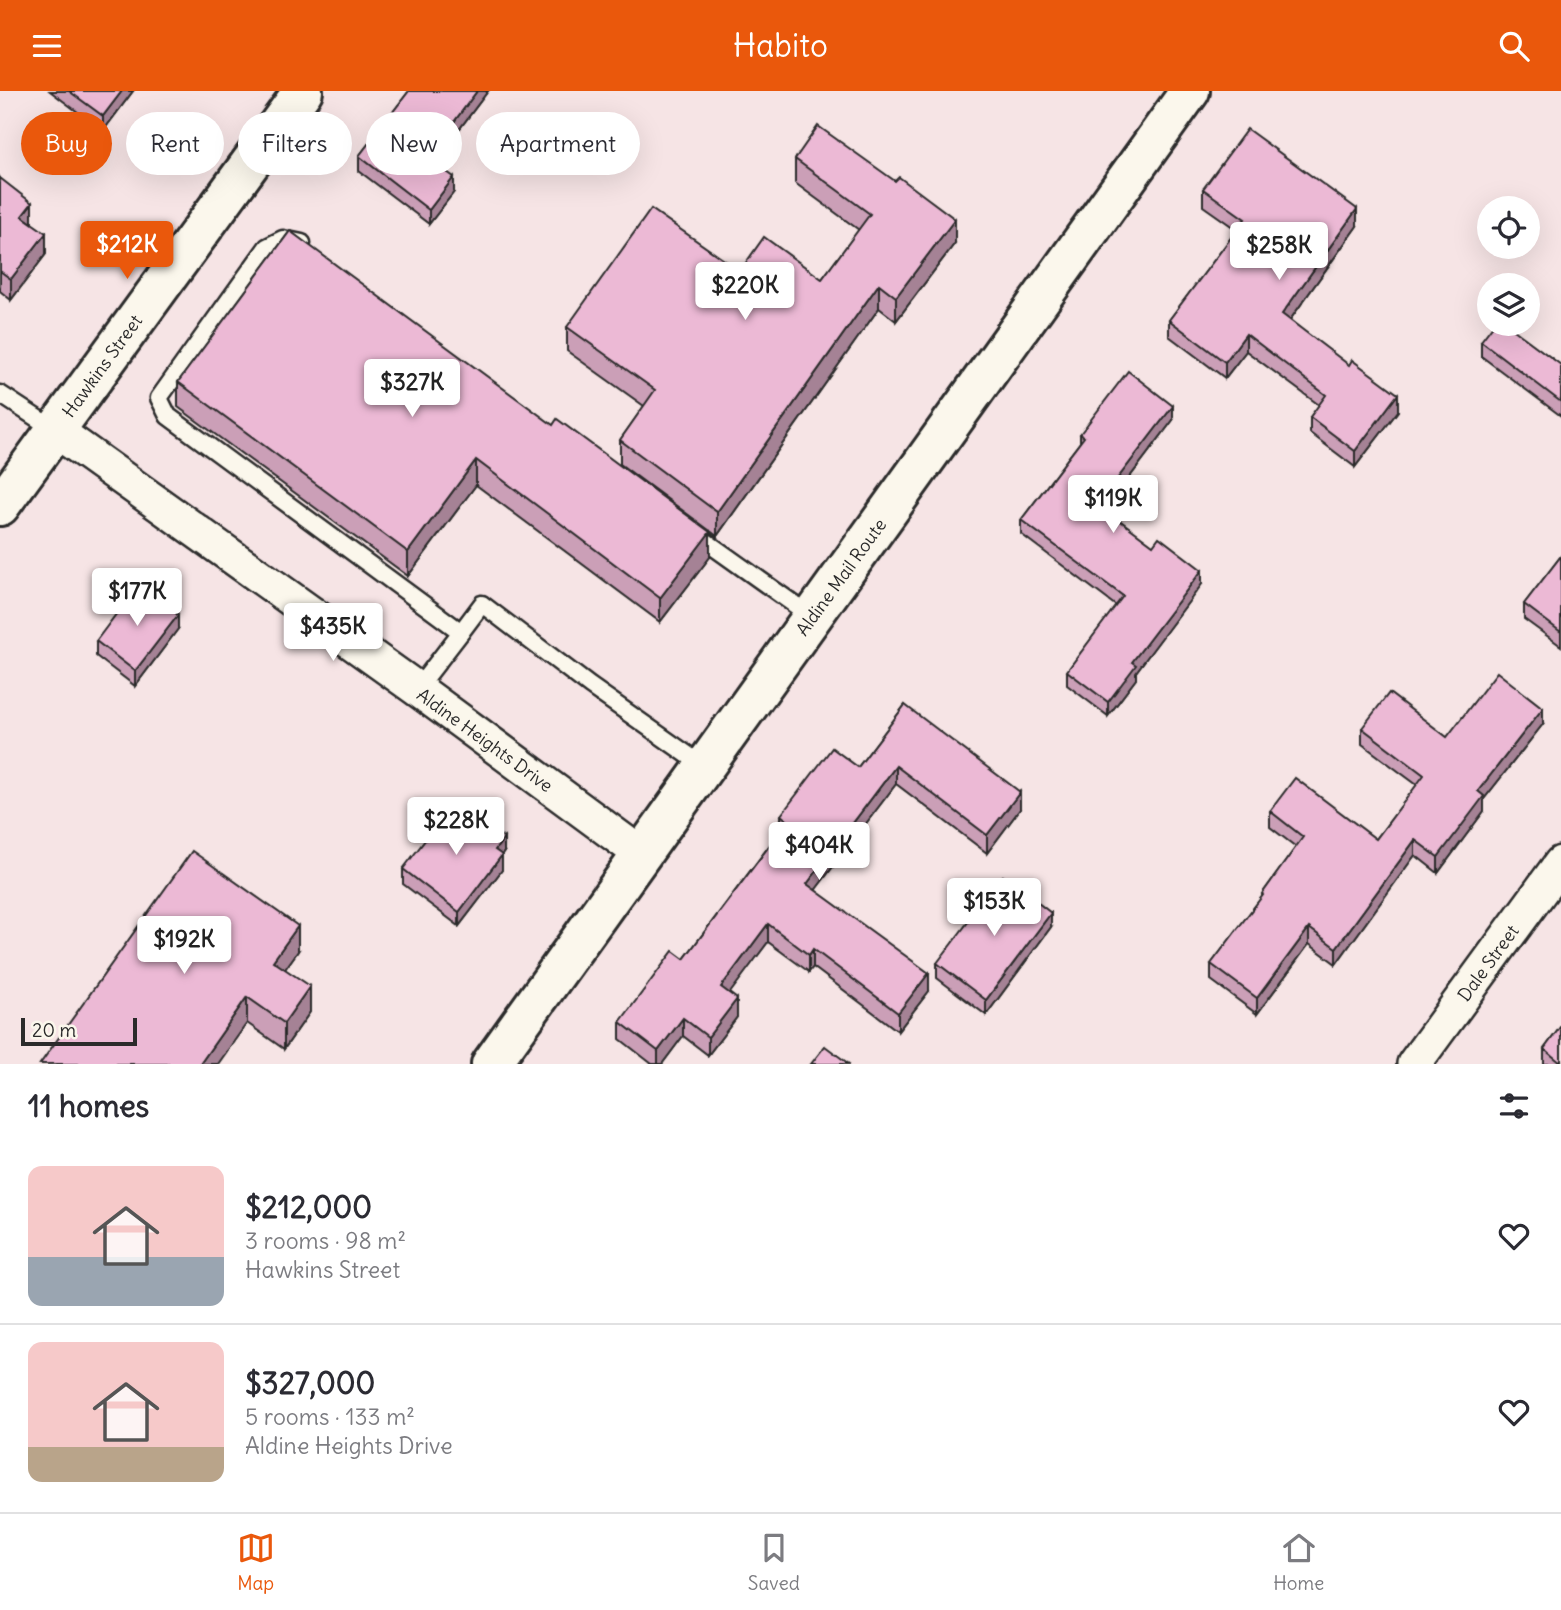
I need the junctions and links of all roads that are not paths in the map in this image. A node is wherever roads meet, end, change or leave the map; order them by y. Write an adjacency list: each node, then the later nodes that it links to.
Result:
1 (303, 91): 5 (main road, Hawkins Street)
2 (1190, 91): 8 (main road, Aldine Mail Route)
3 (313, 248): 9 (lane)
4 (0, 394): 5 (lane)
5 (55, 430): 6 (main road, Hawkins Street); 10 (street, Aldine Heights Drive)
6 (0, 506)
7 (677, 520): 8 (lane)
8 (812, 617): 11 (main road, Aldine Mail Route)
9 (461, 632): 10 (lane); 11 (lane)
10 (417, 689): 12 (street, Aldine Heights Drive)
11 (705, 767): 12 (main road, Aldine Mail Route)
12 (641, 854): 14 (main road, Aldine Mail Route)
13 (1561, 863): 15 (street, Dale Street)
14 (491, 1064)
15 (1415, 1064)

